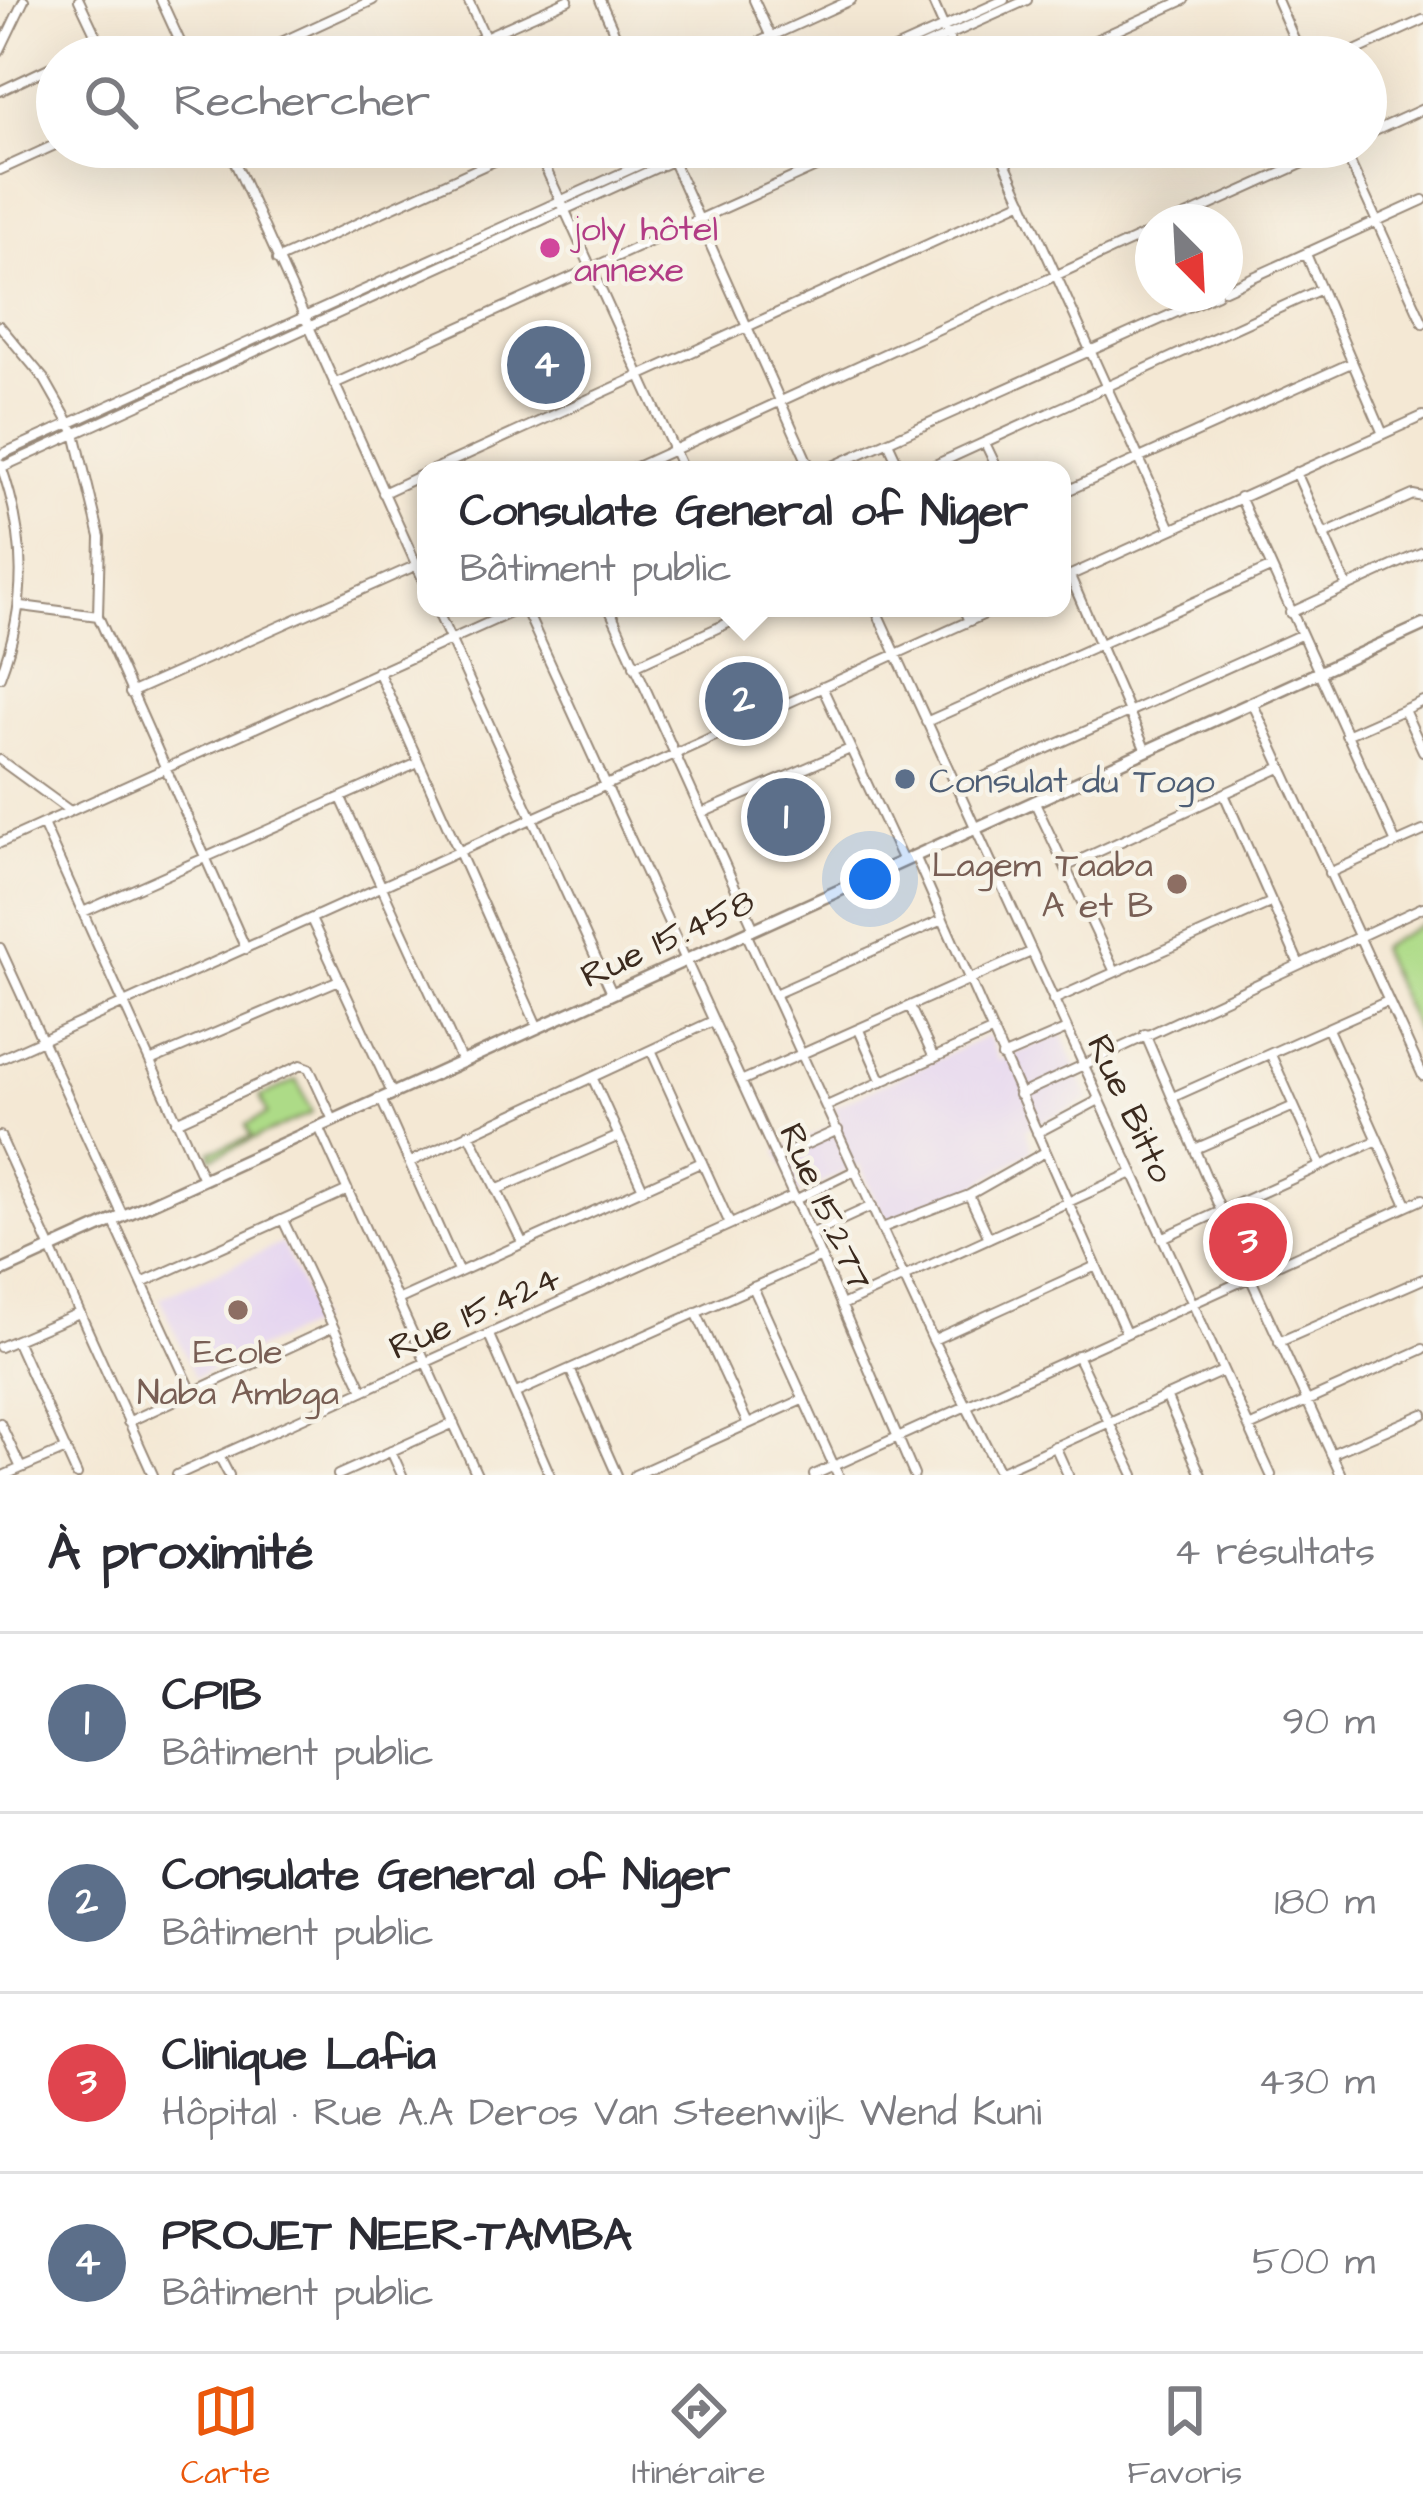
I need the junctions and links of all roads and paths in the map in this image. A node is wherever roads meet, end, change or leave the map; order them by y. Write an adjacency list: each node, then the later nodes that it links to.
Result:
1 (24, 0): 31 (street)
2 (79, 0): 17 (street)
3 (373, 0): 19 (street)
4 (468, 0): 20 (street)
5 (568, 0): 21 (street)
6 (600, 0): 22 (street)
7 (754, 0): 23 (street)
8 (851, 0): 24 (street)
9 (932, 0): 16 (street)
10 (1004, 0): 16 (street)
11 (1027, 0): 16 (street)
12 (1184, 0): 28 (street)
13 (1277, 0): 29 (street)
14 (165, 1): 18 (street)
15 (1423, 20): 30 (street)
16 (946, 31): 25 (street); 26 (street); 27 (street)
17 (96, 36)
18 (179, 36)
19 (295, 36)
20 (484, 36)
21 (486, 36)
22 (616, 36)
23 (771, 36)
24 (773, 36)
25 (933, 36)
26 (937, 36)
27 (948, 36)
28 (1104, 36)
29 (1293, 36)
30 (1387, 36)
31 (0, 50)
32 (36, 74): 33 (street)
33 (0, 91)
34 (1423, 109): 35 (street)
35 (1387, 125)
36 (36, 154): 46 (street)
37 (237, 168): 55 (street)
38 (479, 168): 55 (street)
39 (545, 168): 50 (street)
40 (639, 168): 50 (street)
41 (676, 168): 51 (street)
42 (814, 168): 51 (street)
43 (1008, 168): 48 (street)
44 (1294, 168): 49 (street)
45 (1351, 168): 52 (street)
46 (0, 170)
47 (1423, 200): 52 (street)
48 (1023, 201): 57 (street); 64 (street)
49 (1213, 204)
50 (562, 206): 56 (street); 61 (street)
51 (699, 220): 56 (street); 64 (street)
52 (1377, 221): 54 (street); 62 (street)
53 (1135, 239): 57 (street)
54 (1306, 254): 58 (street); 59 (street)
55 (278, 260): 61 (street)
56 (591, 268): 67 (street); 68 (street)
57 (1056, 274): 65 (street); 70 (street)
58 (1243, 282)
59 (1321, 289): 66 (street); 69 (street)
60 (1177, 312): 65 (street)
61 (306, 323): 68 (street); 72 (street)
62 (1423, 323)
63 (0, 326): 72 (street)
64 (748, 326): 67 (street); 70 (street)
65 (1090, 351): 69 (street); 74 (street)
66 (1352, 364): 73 (street); 77 (street)
67 (640, 376): 76 (street); 78 (street)
68 (334, 384): 90 (street)
69 (1107, 388): 75 (street); 77 (street)
70 (781, 403): 76 (street); 81 (street)
71 (1423, 416): 73 (street)
72 (72, 428): 86 (street); 104 (street)
73 (1383, 434): 87 (street)
74 (888, 442): 82 (street); 83 (street)
75 (985, 443): 84 (street); 85 (street)
76 (674, 450): 79 (street); 80 (street)
77 (1139, 457): 89 (street); 93 (street)
78 (453, 461)
79 (650, 461)
80 (679, 461)
81 (807, 461)
82 (845, 461)
83 (897, 461)
84 (944, 461)
85 (994, 461)
86 (1, 463): 102 (street)
87 (1296, 472): 92 (street); 94 (street)
88 (417, 477): 90 (street)
89 (1071, 489)
90 (383, 493): 96 (street)
91 (1423, 496): 94 (street)
92 (1240, 497): 93 (street); 98 (street)
93 (1172, 529): 99 (street)
94 (1323, 535): 101 (street)
95 (1423, 553): 101 (street)
96 (417, 556)
97 (417, 565): 124 (street)
98 (1270, 568): 103 (street); 117 (street)
99 (1071, 575)
100 (1071, 586): 117 (street)
101 (1347, 587): 103 (street)
102 (22, 606): 104 (street); 122 (street)
103 (1290, 613): 115 (street)
104 (98, 616): 124 (street)
105 (440, 617): 116 (street)
106 (502, 617): 116 (street)
107 (527, 617): 139 (street, Rue 15.277)
108 (613, 617): 119 (street)
109 (741, 617): 119 (street)
110 (879, 617): 118 (street, Rue Bitto)
111 (967, 617): 113 (street)
112 (978, 617): 113 (street)
113 (969, 621): 118 (street)
114 (1423, 626): 121 (main road, Rue 15.458)
115 (1300, 635): 121 (street); 128 (street)
116 (450, 640): 120 (street); 146 (street)
117 (1102, 645): 128 (street); 129 (street)
118 (897, 654): 123 (street); 129 (street, Rue Bitto)
119 (634, 666): 134 (street)
120 (378, 670): 136 (street); 137 (street)
121 (1318, 672): 126 (main road, Rue 15.458); 130 (street)
122 (0, 677)
123 (822, 687): 131 (street); 134 (street)
124 (130, 693): 137 (street)
125 (1423, 701): 127 (street)
126 (1252, 702): 132 (main road, Rue 15.458); 138 (street)
127 (1404, 710): 130 (street); 133 (street)
128 (1131, 712): 132 (street); 140 (street)
129 (926, 722): 140 (street, Rue Bitto)
130 (1346, 735): 151 (street)
131 (850, 749): 145 (street); 154 (street)
132 (1146, 751): 143 (main road, Rue 15.458)
133 (1423, 752)
134 (674, 754): 139 (street); 145 (street)
135 (0, 760): 144 (street)
136 (418, 763): 142 (street); 152 (street)
137 (165, 767): 144 (street); 153 (street)
138 (1282, 767): 141 (street); 156 (street)
139 (604, 786): 146 (street); 168 (street, Rue 15.277)
140 (957, 789): 148 (street, Rue Bitto)
141 (1224, 794): 155 (street); 158 (street)
142 (340, 798): 153 (street); 157 (street)
143 (1034, 801): 148 (main road, Rue 15.458); 155 (street)
144 (70, 811): 147 (street)
145 (702, 814): 163 (street)
146 (531, 819): 152 (street); 176 (street)
147 (43, 824): 150 (street); 160 (street)
148 (975, 828): 154 (main road, Rue 15.458); 167 (street, Rue Bitto)
149 (1423, 831): 151 (street)
150 (0, 843)
151 (1396, 843): 156 (street)
152 (460, 851): 157 (street); 182 (street)
153 (206, 858): 160 (street); 166 (street)
154 (909, 858): 162 (street); 163 (main road, Rue 15.458)
155 (1067, 866): 171 (street)
156 (1330, 873): 164 (street)
157 (381, 887): 161 (street); 196 (street)
158 (1272, 902): 169 (street); 171 (street)
159 (1423, 907): 164 (street)
160 (83, 912): 179 (street)
161 (311, 919): 166 (street); 173 (street)
162 (942, 920): 174 (street); 175 (street)
163 (750, 931): 168 (main road, Rue 15.458); 175 (street)
164 (1358, 937): 169 (street); 178 (street)
165 (0, 948): 170 (street)
166 (246, 950): 179 (street)
167 (1031, 952): 174 (street); 177 (street, Rue Bitto)
168 (683, 962): 176 (main road, Rue 15.458); 181 (street, Rue 15.277)
169 (1299, 964): 187 (street)
170 (10, 972): 172 (street); 188 (street)
171 (1115, 972): 177 (street)
172 (0, 976)
173 (339, 980): 195 (street); 203 (street)
174 (968, 980): 180 (street); 186 (street)
175 (777, 993): 190 (street)
176 (613, 994): 182 (main road, Rue 15.458)
177 (1053, 1000): 183 (street, Rue Bitto)
178 (1388, 1001): 184 (street); 198 (street)
179 (123, 1004): 188 (street); 195 (street)
180 (910, 1007): 185 (street); 193 (street)
181 (713, 1022): 189 (street); 200 (street, Rue 15.277)
182 (538, 1028): 196 (main road, Rue 15.458)
183 (1067, 1029): 192 (street); 197 (street, Rue Bitto)
184 (1328, 1029): 191 (street); 216 (street)
185 (859, 1030): 190 (street); 201 (street)
186 (992, 1032): 192 (street); 193 (street)
187 (1145, 1034): 197 (street); 204 (street)
188 (43, 1040): 194 (street); 236 (street)
189 (652, 1052): 199 (street); 221 (street)
190 (804, 1054): 200 (street); 206 (street)
191 (1271, 1055): 204 (street); 207 (street)
192 (1002, 1057): 202 (street)
193 (934, 1058): 201 (street)
194 (0, 1059)
195 (150, 1061): 209 (street)
196 (462, 1062): 203 (main road, Rue 15.458)
197 (1083, 1064): 202 (street); 205 (street, Rue Bitto)
198 (1423, 1076)
199 (593, 1079): 212 (street); 215 (street)
200 (741, 1081): 219 (street, Rue 15.277)
201 (881, 1082): 206 (street)
202 (1019, 1094): 213 (street)
203 (386, 1096): 208 (main road, Rue 15.458); 220 (street)
204 (1174, 1097): 217 (street)
205 (1099, 1100): 213 (street); 224 (street, Rue Bitto)
206 (827, 1106): 211 (street)
207 (1294, 1106): 217 (street); 222 (street)
208 (333, 1120): 209 (street); 210 (main road, Rue 15.458)
209 (176, 1122): 225 (street)
210 (319, 1126): 225 (main road, Rue 15.458); 227 (street)
211 (838, 1130): 219 (street); 223 (street)
212 (469, 1133): 220 (street); 228 (street)
213 (1036, 1133): 218 (street)
214 (0, 1136): 244 (street)
215 (619, 1136): 226 (street); 228 (street)
216 (1378, 1140): 222 (street); 233 (street)
217 (1195, 1149): 235 (street)
218 (1045, 1152): 229 (street); 232 (street)
219 (776, 1158): 230 (street, Rue 15.277)
220 (410, 1162): 248 (street)
221 (702, 1162): 226 (street); 238 (street)
222 (1320, 1164): 235 (street)
223 (856, 1170): 230 (street, Rue 15.424); 234 (street)
224 (1132, 1172): 232 (street); 242 (street, Rue Bitto)
225 (202, 1179): 236 (main road, Rue 15.458)
226 (643, 1189): 243 (street)
227 (347, 1190): 237 (street); 254 (street)
228 (496, 1190): 243 (street)
229 (969, 1195): 239 (street); 241 (street)
230 (794, 1198): 238 (street, Rue 15.424); 240 (street, Rue 15.277)
231 (1423, 1198): 233 (street)
232 (1067, 1202): 241 (street); 246 (street)
233 (1407, 1205): 250 (street)
234 (872, 1206): 239 (street); 240 (street)
235 (1221, 1210): 242 (street)
236 (118, 1218): 244 (main road, Rue 15.458); 252 (street)
237 (283, 1220): 252 (street); 259 (street)
238 (730, 1224): 261 (street, Rue 15.424)
239 (882, 1228): 249 (street)
240 (811, 1234): 245 (street, Rue 15.277)
241 (989, 1238): 249 (street)
242 (1162, 1238): 255 (street, Rue Bitto)
243 (521, 1242): 248 (street)
244 (50, 1249): 247 (main road, Rue 15.458); 257 (street)
245 (821, 1257): 253 (street); 256 (street, Rue 15.277)
246 (1096, 1266): 260 (street); 263 (street)
247 (0, 1271)
248 (458, 1271): 254 (street)
249 (904, 1277): 256 (street); 263 (street)
250 (1250, 1277): 255 (street); 264 (street)
251 (1423, 1279): 264 (street)
252 (142, 1282): 272 (street)
253 (752, 1287): 258 (street); 275 (street)
254 (400, 1299): 268 (street)
255 (1192, 1303): 260 (street); 270 (street, Rue Bitto)
256 (842, 1305): 285 (street, Rue 15.277)
257 (79, 1312): 262 (street); 279 (street)
258 (696, 1312): 269 (street); 283 (street)
259 (333, 1327): 271 (street); 272 (street)
260 (1126, 1333): 267 (street)
261 (489, 1335): 268 (street, Rue 15.424); 273 (street)
262 (16, 1340): 265 (street); 287 (street)
263 (933, 1340): 277 (street)
264 (1279, 1342): 276 (street)
265 (0, 1347)
266 (1423, 1348): 276 (street)
267 (1077, 1355): 277 (street); 280 (street)
268 (428, 1362): 271 (street, Rue 15.424); 282 (street)
269 (570, 1369): 273 (street); 303 (street)
270 (1222, 1371): 274 (street); 284 (street, Rue Bitto)
271 (363, 1390): 290 (street, Rue 15.424)
272 (192, 1391): 279 (street)
273 (516, 1394): 302 (street)
274 (1166, 1396): 280 (street); 309 (street)
275 (804, 1399): 283 (street); 292 (street)
276 (1306, 1401): 284 (street); 289 (street)
277 (966, 1406): 285 (street); 293 (street)
278 (1423, 1414): 289 (street)
279 (128, 1422): 296 (street)
280 (1109, 1422): 286 (street); 308 (street)
281 (0, 1423): 291 (street)
282 (454, 1423): 288 (street); 301 (street)
283 (748, 1424): 304 (street)
284 (1249, 1427): 310 (street, Rue Bitto)
285 (897, 1437): 292 (street); 306 (street, Rue 15.277)
286 (1055, 1447): 293 (street); 307 (street)
287 (66, 1449): 291 (street); 295 (street)
288 (391, 1450): 299 (street); 300 (street)
289 (1331, 1454): 311 (street)
290 (219, 1456): 297 (street, Rue 15.424); 298 (street)
291 (21, 1468): 294 (street)
292 (836, 1470): 305 (street)
293 (1000, 1474)
294 (5, 1475)
295 (77, 1475)
296 (153, 1475)
297 (176, 1475)
298 (229, 1475)
299 (338, 1475)
300 (402, 1475)
301 (477, 1475)
302 (550, 1475)
303 (617, 1475)
304 (635, 1475)
305 (814, 1475)
306 (914, 1475)
307 (1068, 1475)
308 (1134, 1475)
309 (1201, 1475)
310 (1271, 1475)
311 (1341, 1475)

